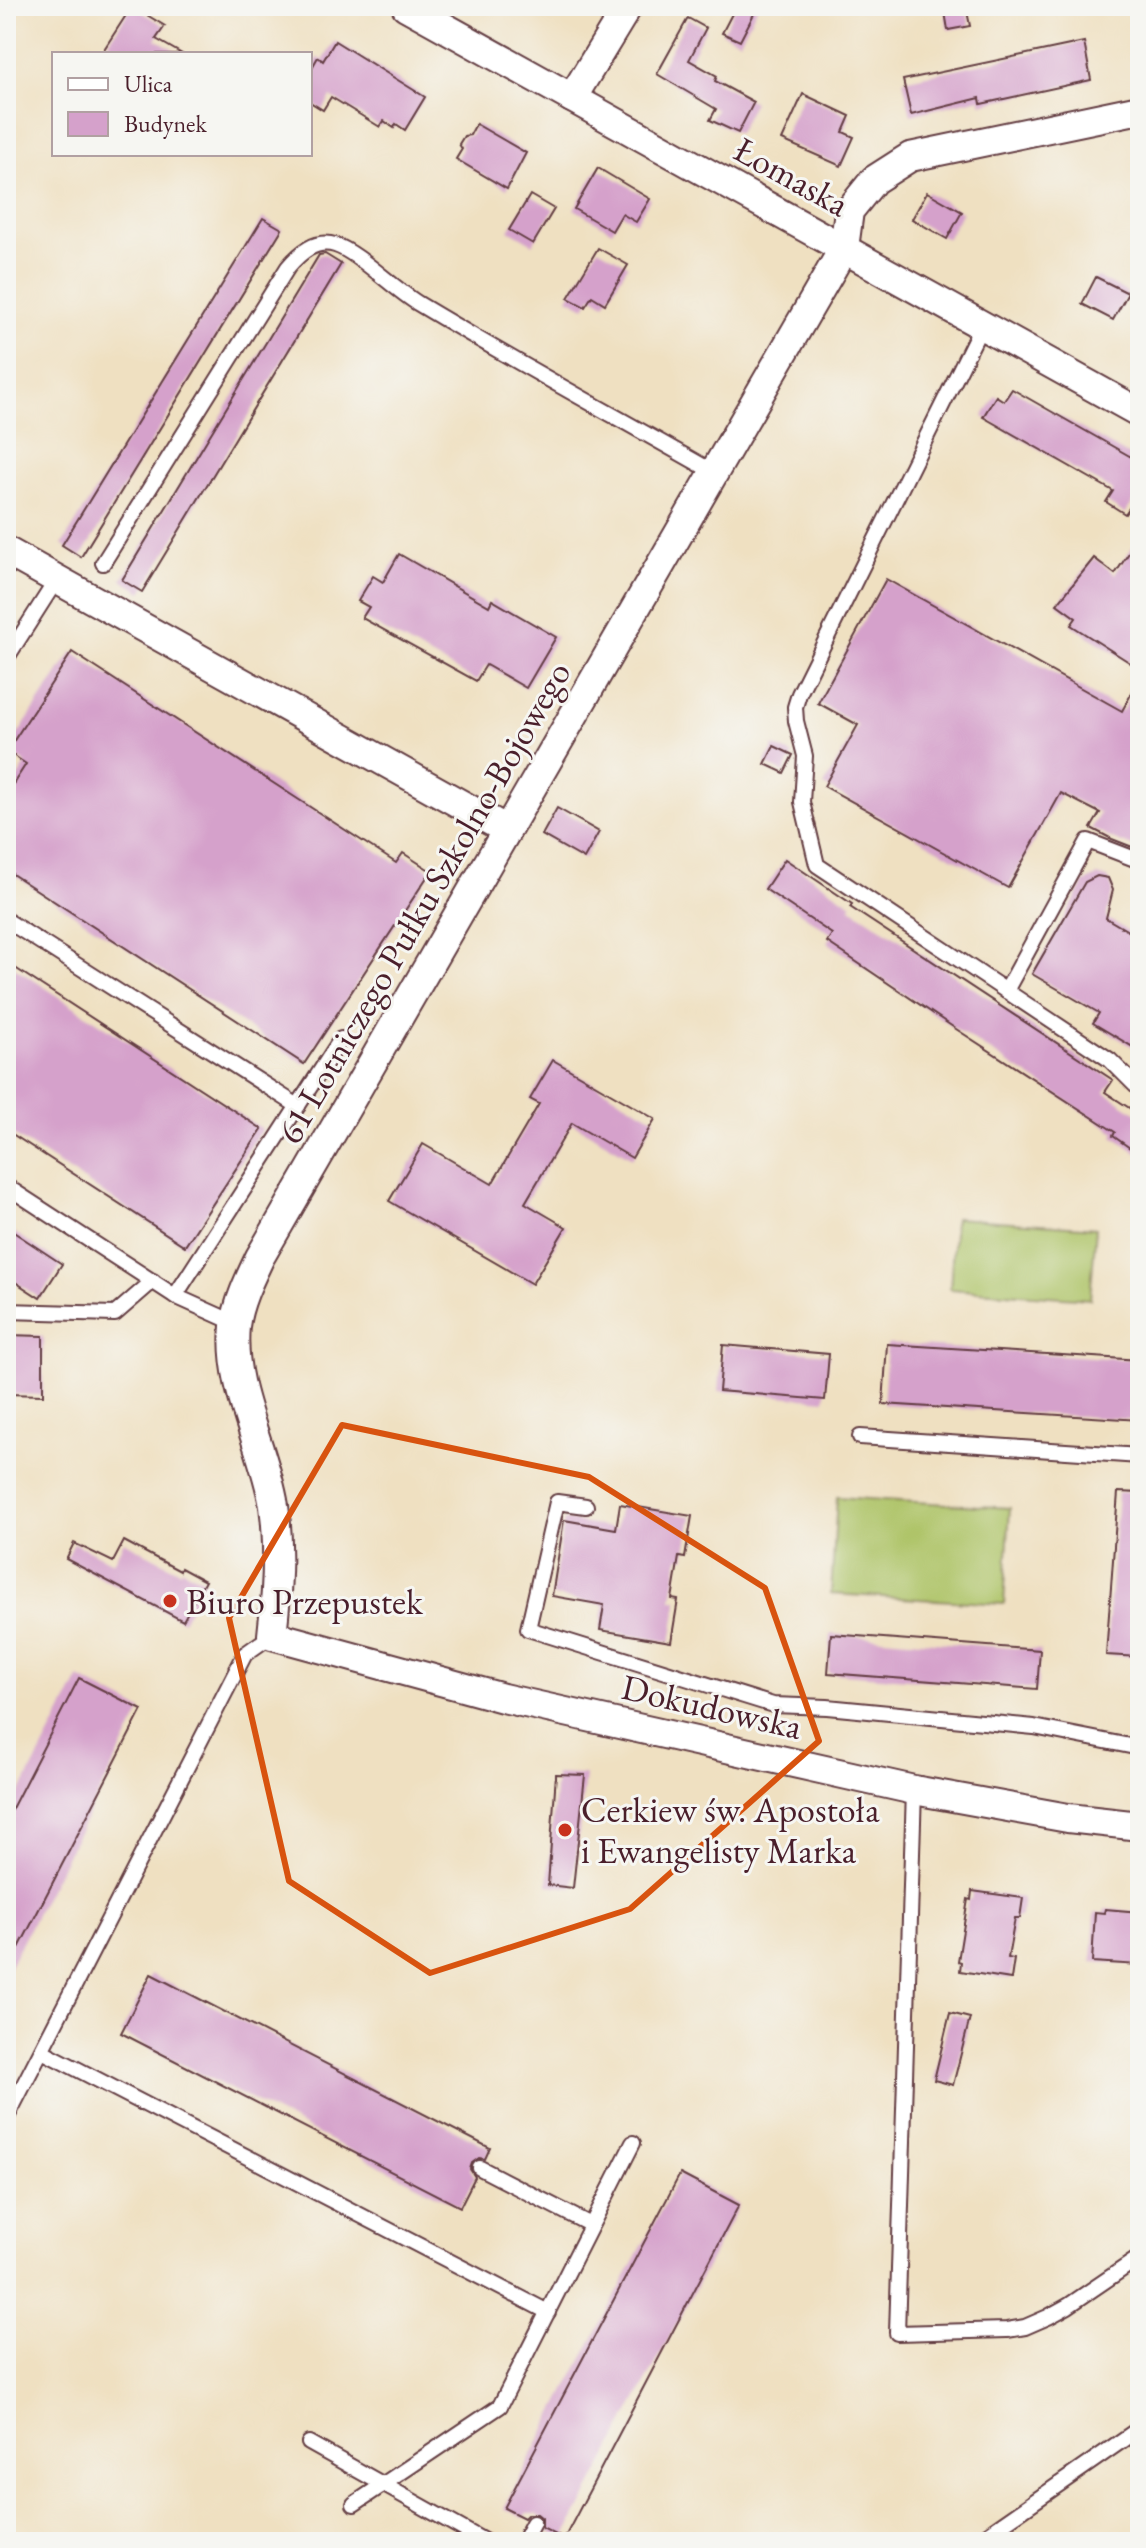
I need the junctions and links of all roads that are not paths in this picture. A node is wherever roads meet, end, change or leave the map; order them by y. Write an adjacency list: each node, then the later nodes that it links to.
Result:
1 (406, 6): 3 (street, Łomaska)
2 (628, 6): 3 (street)
3 (572, 98): 5 (street, Łomaska)
4 (1140, 109): 5 (street)
5 (844, 248): 6 (street, Łomaska); 8 (street, 61 Lotniczego Pułku Szkolno-Bojowego)
6 (982, 325): 7 (street, Łomaska); 16 (lane)
7 (1140, 413)
8 (715, 473): 10 (lane); 13 (street, 61 Lotniczego Pułku Szkolno-Bojowego)
9 (6, 551): 11 (street)
10 (103, 563)
11 (57, 579): 12 (lane); 13 (street)
12 (6, 659)
13 (507, 830): 24 (street, 61 Lotniczego Pułku Szkolno-Bojowego)
14 (1140, 861): 16 (lane)
15 (6, 920): 19 (lane)
16 (1006, 991): 18 (lane)
17 (341, 1039): 19 (lane)
18 (1139, 1088)
19 (298, 1106): 22 (lane)
20 (6, 1186): 21 (lane)
21 (153, 1281): 22 (lane); 23 (lane)
22 (175, 1296): 24 (lane)
23 (6, 1311)
24 (235, 1323): 28 (street, 61 Lotniczego Pułku Szkolno-Bojowego)
25 (860, 1437): 26 (lane)
26 (1140, 1456)
27 (586, 1506): 29 (lane)
28 (272, 1635): 30 (street, Dokudowska); 32 (lane)
29 (1140, 1748)
30 (914, 1790): 31 (street, Dokudowska); 37 (lane)
31 (1140, 1826)
32 (42, 2051): 33 (lane); 38 (lane)
33 (6, 2119)
34 (633, 2143): 36 (lane)
35 (480, 2168): 36 (lane)
36 (591, 2225): 38 (lane)
37 (1140, 2257)
38 (548, 2312): 41 (lane)
39 (1140, 2428): 46 (lane)
40 (309, 2443): 41 (lane)
41 (382, 2484): 42 (lane); 44 (lane)
42 (354, 2504)
43 (533, 2523): 45 (lane)
44 (486, 2542)
45 (523, 2542)
46 (976, 2542)

